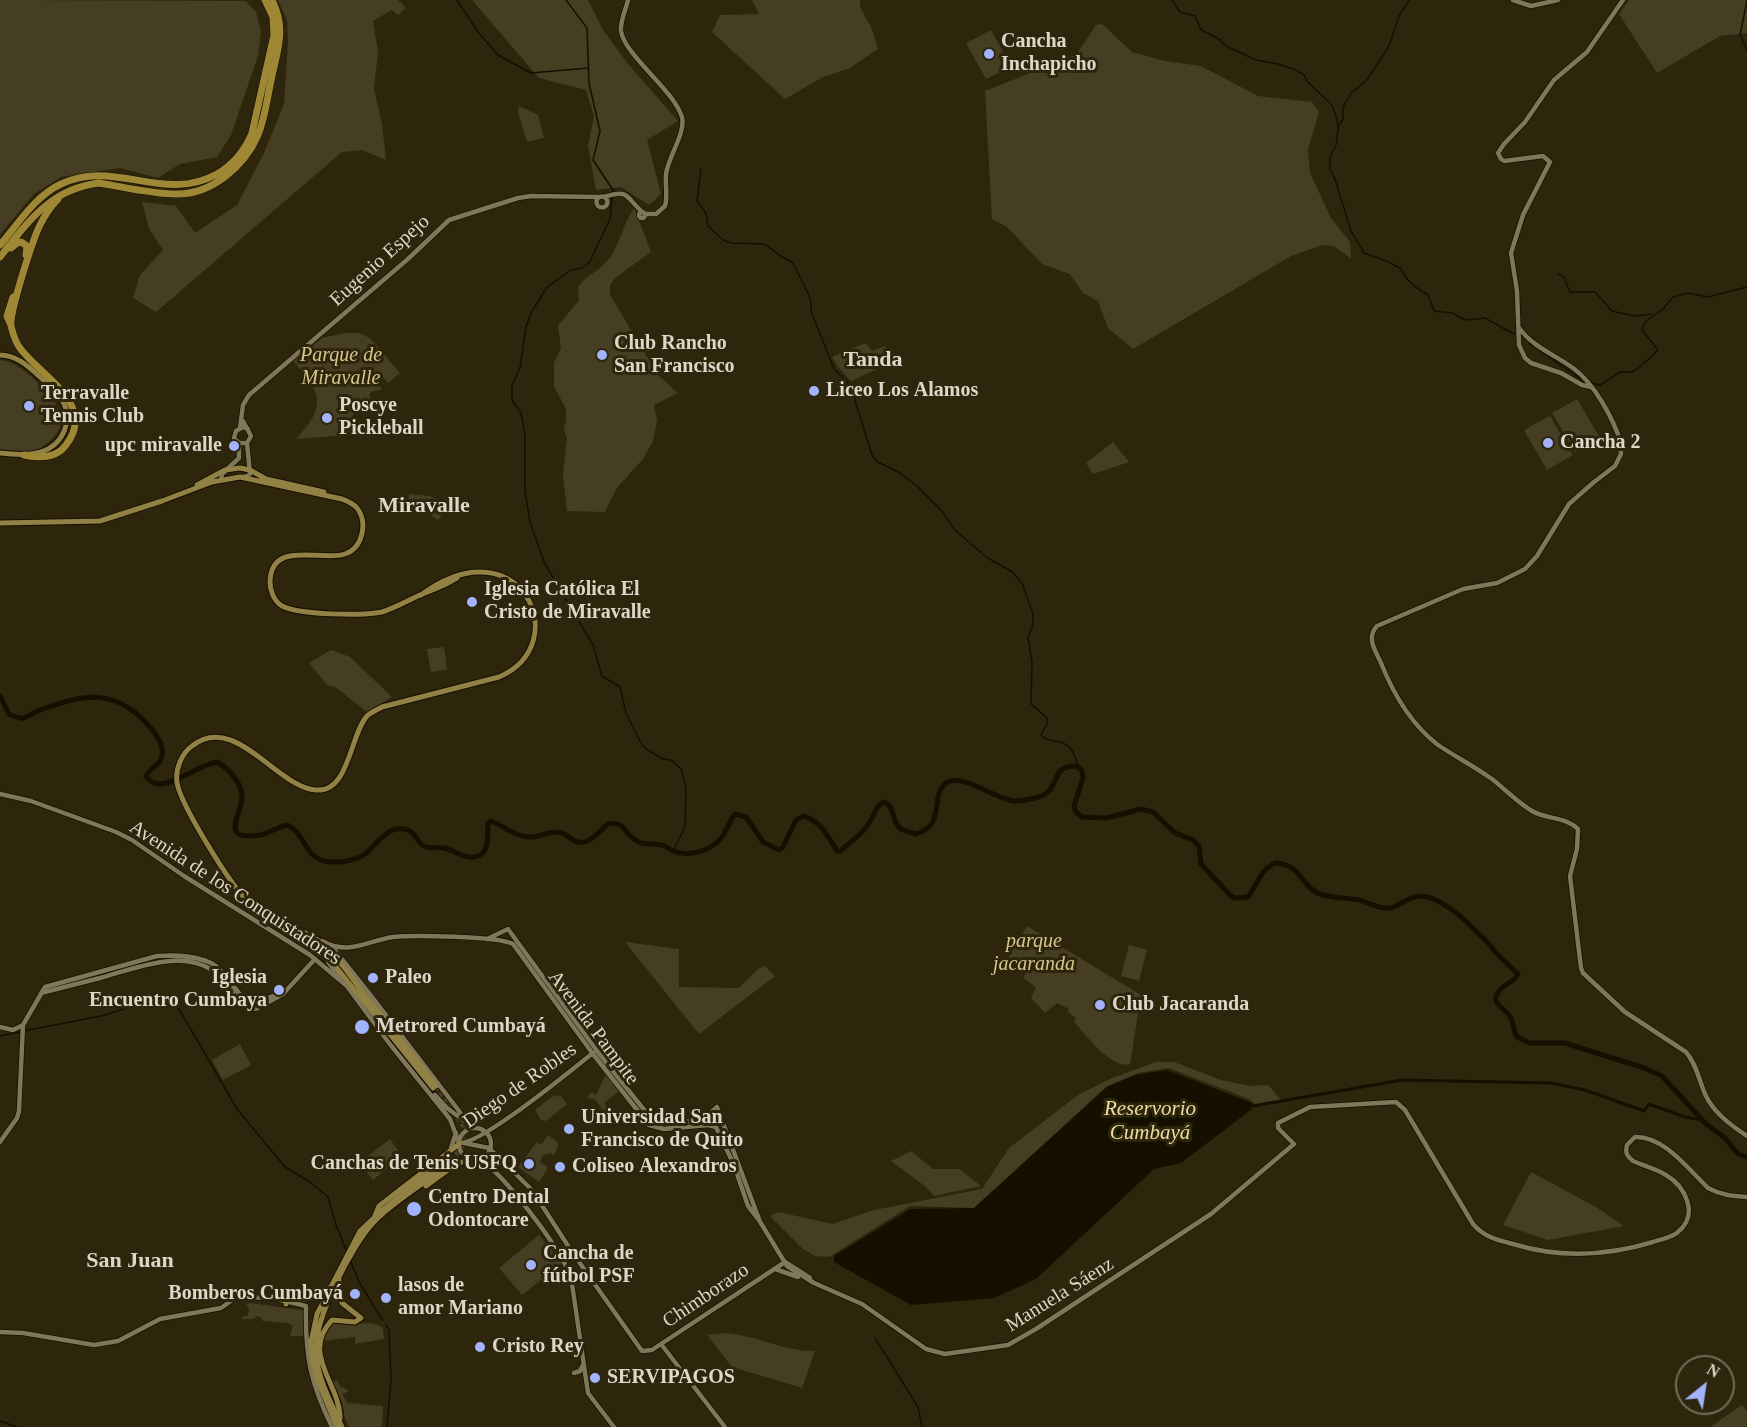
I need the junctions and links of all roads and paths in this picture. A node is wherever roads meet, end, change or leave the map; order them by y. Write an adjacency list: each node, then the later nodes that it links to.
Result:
1 (265, 0): 8 (highway)
2 (272, 0): 7 (highway)
3 (628, 0): 14 (street, Eugenio Espejo)
4 (1513, 0): 5 (street)
5 (1558, 0)
6 (1623, 0): 11 (street)
7 (64, 192): 9 (highway); 10 (highway)
8 (0, 245)
9 (0, 258): 10 (highway)
10 (11, 324): 20 (highway)
11 (1520, 329): 13 (street); 13 (street)
12 (0, 355): 20 (main road)
13 (1591, 387): 55 (street)
14 (243, 419): 15 (street, Eugenio Espejo); 16 (street)
15 (240, 428): 16 (street); 18 (street)
16 (248, 429): 17 (street)
17 (247, 443): 18 (street); 22 (street)
18 (239, 444): 21 (street)
19 (0, 453): 20 (main road)
20 (24, 455)
21 (225, 470): 22 (main road); 24 (street); 26 (main road)
22 (250, 470): 23 (street); 25 (main road)
23 (240, 477): 24 (main road); 25 (main road)
24 (221, 480): 26 (main road)
25 (333, 496): 29 (main road)
26 (146, 506): 27 (main road)
27 (0, 523)
28 (0, 794): 37 (street, Avenida de los Conquistadores)
29 (291, 926): 32 (main road); 39 (main road); 41 (main road)
30 (500, 933): 31 (street, Avenida Pampite); 33 (street); 34 (street)
31 (512, 935): 34 (street); 45 (street, Avenida Pampite)
32 (316, 938): 35 (street); 41 (main road)
33 (484, 940): 34 (street); 36 (street)
34 (505, 941): 45 (street, Avenida Pampite)
35 (329, 945): 36 (street); 38 (street)
36 (347, 948): 38 (street)
37 (315, 959): 39 (street); 40 (street, Avenida de los Conquistadores); 43 (street)
38 (344, 960): 44 (street)
39 (328, 962): 40 (street); 50 (street)
40 (332, 970): 53 (street)
41 (353, 980): 44 (main road)
42 (41, 993): 43 (street); 43 (street); 46 (street)
43 (283, 994)
44 (372, 997): 50 (street)
45 (566, 1012): 48 (street, Avenida Pampite)
46 (23, 1025): 47 (street); 56 (street)
47 (0, 1027)
48 (595, 1052): 49 (street, Avenida Pampite); 54 (street, Diego de Robles)
49 (697, 1123): 51 (street, Avenida Pampite); 52 (street, Avenida Pampite)
50 (471, 1126): 54 (street); 57 (street)
51 (724, 1126): 52 (street); 66 (street, Avenida Pampite)
52 (718, 1129): 66 (street, Avenida Pampite)
53 (456, 1133): 57 (street); 58 (street)
54 (486, 1133): 57 (street, Diego de Robles); 59 (street)
55 (1747, 1136)
56 (0, 1142)
57 (461, 1143): 58 (main road); 59 (street); 60 (street)
58 (451, 1148): 65 (main road)
59 (489, 1151): 61 (street); 62 (street); 74 (street, Chimborazo)
60 (470, 1159): 61 (street); 64 (main road)
61 (479, 1159): 62 (street)
62 (492, 1167): 76 (street)
63 (1747, 1197): 70 (street, Manuela Sáenz)
64 (382, 1215): 65 (main road); 69 (main road)
65 (374, 1216): 69 (main road)
66 (759, 1220): 67 (street, Avenida Pampite)
67 (785, 1262): 68 (street, Chimborazo); 70 (street, Manuela Sáenz)
68 (775, 1269): 70 (street); 73 (street, Chimborazo)
69 (336, 1281): 71 (main road); 78 (main road); 79 (main road); 79 (main road)
70 (817, 1284)
71 (286, 1302): 72 (street); 78 (street)
72 (0, 1332)
73 (661, 1344): 74 (street, Chimborazo); 75 (street)
74 (653, 1349): 75 (street)
75 (671, 1356): 82 (street)
76 (583, 1365): 77 (street); 81 (street)
77 (574, 1373)
78 (330, 1418): 79 (main road); 80 (street)
79 (340, 1425)
80 (332, 1427)
81 (614, 1427)
82 (725, 1427)

